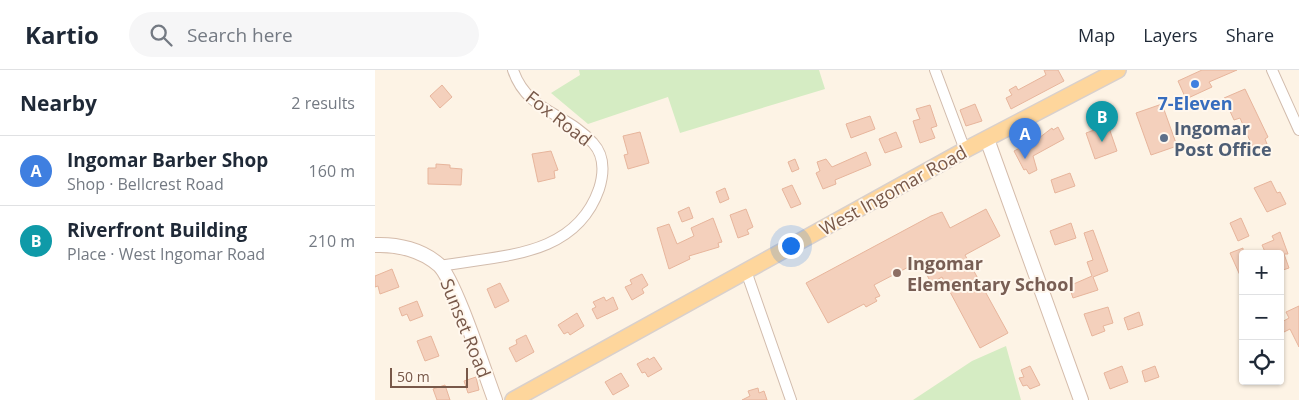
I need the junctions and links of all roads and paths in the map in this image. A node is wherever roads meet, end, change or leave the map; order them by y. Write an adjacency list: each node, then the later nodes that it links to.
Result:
1 (513, 70): 9 (street, Fox Road)
2 (935, 70): 7 (street)
3 (1118, 70): 6 (main road, West Ingomar Road)
4 (1272, 70): 5 (street)
5 (1299, 130)
6 (987, 139): 7 (main road, West Ingomar Road); 14 (street)
7 (965, 150): 10 (main road, West Ingomar Road)
8 (375, 245): 9 (street, Sunset Road)
9 (440, 266): 11 (street, Sunset Road)
10 (746, 271): 12 (main road, West Ingomar Road); 13 (street)
11 (495, 400)
12 (513, 400)
13 (791, 400)
14 (1081, 400)

